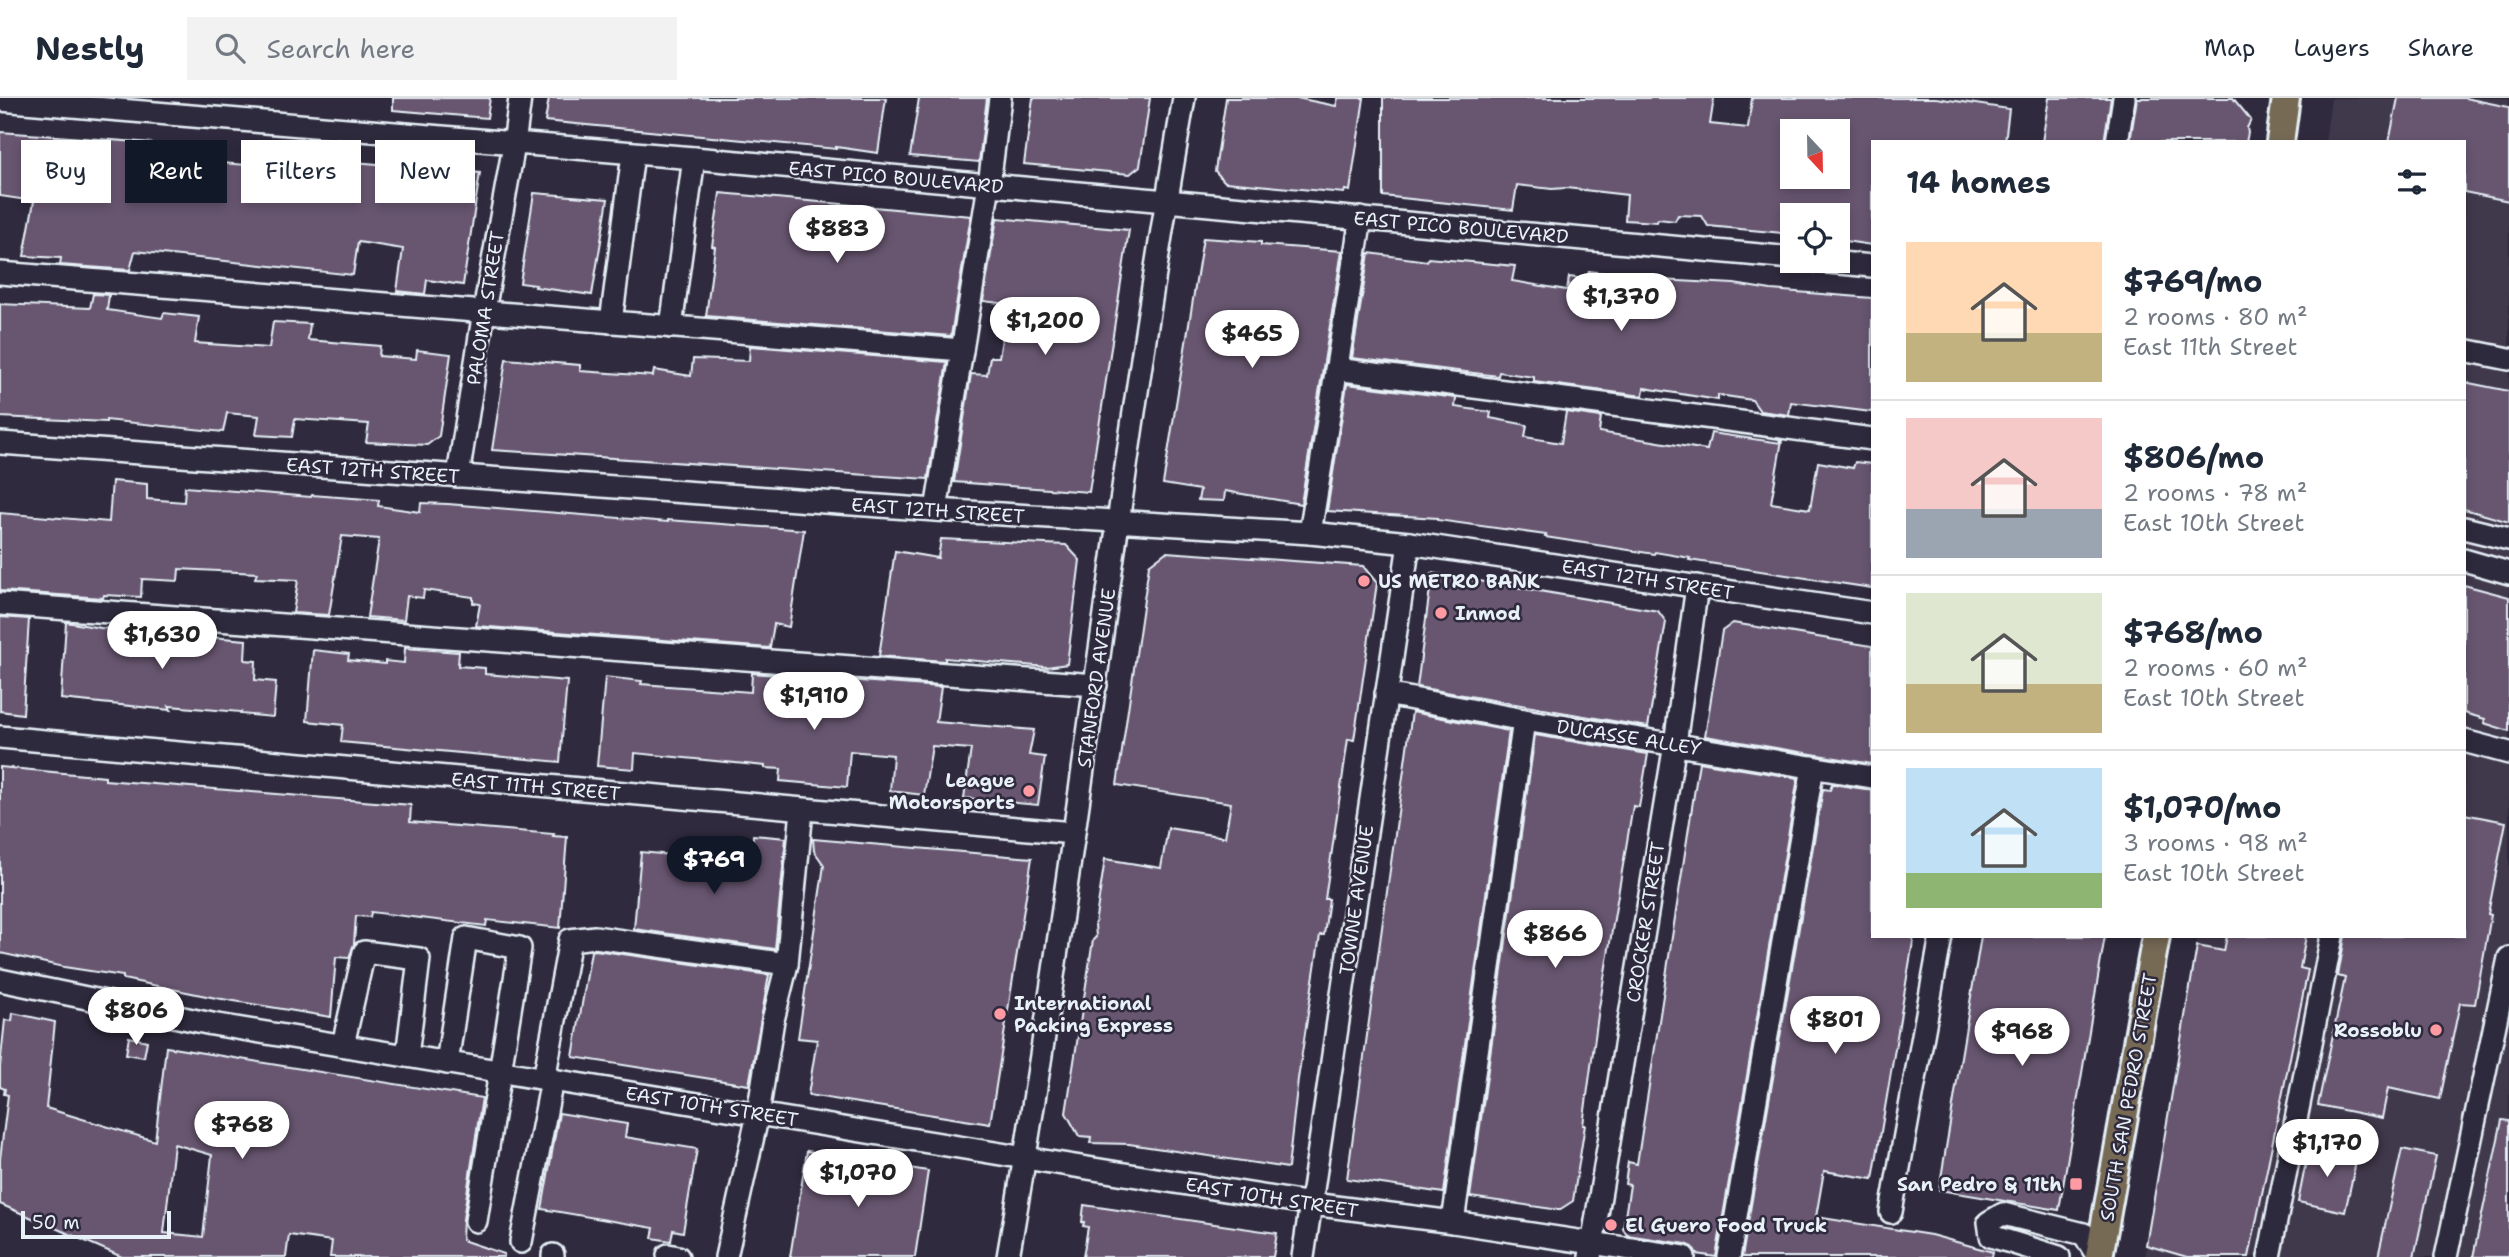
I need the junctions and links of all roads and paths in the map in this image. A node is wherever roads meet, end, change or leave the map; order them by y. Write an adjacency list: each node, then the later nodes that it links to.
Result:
1 (520, 98): 9 (street, PALOMA STREET)
2 (1000, 98): 12 (street)
3 (1184, 98): 13 (street, STANFORD AVENUE)
4 (2124, 98): 7 (street)
5 (2286, 98): 8 (main road)
6 (0, 100): 9 (street, EAST PICO BOULEVARD)
7 (2117, 140)
8 (2280, 140)
9 (514, 145): 10 (street, EAST PICO BOULEVARD); 19 (street, PALOMA STREET)
10 (633, 153): 11 (street, EAST PICO BOULEVARD); 20 (street)
11 (694, 159): 12 (street, EAST PICO BOULEVARD); 21 (street)
12 (989, 185): 13 (street, EAST PICO BOULEVARD); 22 (street)
13 (1166, 201): 14 (street, EAST PICO BOULEVARD); 30 (street, STANFORD AVENUE)
14 (1361, 218): 15 (street, EAST PICO BOULEVARD); 25 (street)
15 (1780, 257)
16 (1850, 264): 17 (street)
17 (1871, 266)
18 (0, 273): 19 (street)
19 (484, 311): 20 (street); 28 (street, PALOMA STREET)
20 (611, 322): 21 (street)
21 (671, 327): 22 (street)
22 (962, 350): 29 (street)
23 (2466, 350): 24 (street)
24 (2509, 359)
25 (1336, 369): 26 (street); 32 (street)
26 (1871, 439)
27 (0, 443): 28 (street, EAST 12TH STREET)
28 (458, 476): 29 (street, EAST 12TH STREET)
29 (936, 510): 30 (street, EAST 12TH STREET)
30 (1119, 521): 32 (street, EAST 12TH STREET); 40 (street, STANFORD AVENUE)
31 (2466, 528): 33 (street)
32 (1310, 533): 34 (street, EAST 12TH STREET)
33 (2509, 539)
34 (1409, 543): 37 (street, EAST 12TH STREET); 41 (street, TOWNE AVENUE)
35 (2466, 561): 36 (street)
36 (2509, 573)
37 (1697, 586): 39 (street, EAST 12TH STREET); 45 (street, CROCKER STREET)
38 (0, 604): 40 (street)
39 (1871, 613)
40 (1096, 685): 50 (street, STANFORD AVENUE)
41 (1386, 694): 42 (street, DUCASSE ALLEY); 64 (street, TOWNE AVENUE)
42 (1524, 720): 45 (street, DUCASSE ALLEY); 67 (street)
43 (0, 737): 49 (street, EAST 11TH STREET)
44 (2466, 742): 46 (street)
45 (1675, 744): 47 (street, DUCASSE ALLEY); 69 (street, CROCKER STREET)
46 (2509, 753)
47 (1813, 767): 48 (street, DUCASSE ALLEY); 74 (street)
48 (1871, 777)
49 (802, 810): 50 (street, EAST 11TH STREET); 55 (street)
50 (1073, 833): 63 (street, STANFORD AVENUE)
51 (1941, 938): 65 (street)
52 (2156, 938): 76 (main road, SOUTH SAN PEDRO STREET)
53 (2332, 938): 77 (street)
54 (2509, 958): 78 (street)
55 (786, 964): 61 (street); 62 (street)
56 (0, 980): 57 (street, EAST 10TH STREET)
57 (343, 1045): 58 (street, EAST 10TH STREET); 58 (street)
58 (407, 1056): 59 (street, EAST 10TH STREET)
59 (447, 1063): 60 (street, EAST 10TH STREET); 60 (street)
60 (500, 1071): 61 (street, EAST 10TH STREET); 66 (street)
61 (548, 1079): 62 (street, EAST 10TH STREET); 68 (street)
62 (758, 1114): 63 (street, EAST 10TH STREET); 70 (street)
63 (1025, 1158): 64 (street, EAST 10TH STREET); 71 (street, STANFORD AVENUE)
64 (1312, 1204): 67 (street, EAST 10TH STREET); 72 (street, TOWNE AVENUE)
65 (1891, 1212)
66 (476, 1221)
67 (1453, 1222): 69 (street, EAST 10TH STREET)
68 (521, 1242)
69 (1591, 1251): 73 (street, EAST 10TH STREET)
70 (726, 1257)
71 (1008, 1257)
72 (1303, 1257)
73 (1684, 1257)
74 (1729, 1257)
75 (2059, 1257): 76 (street)
76 (2098, 1257)
77 (2269, 1257)
78 (2446, 1257)

